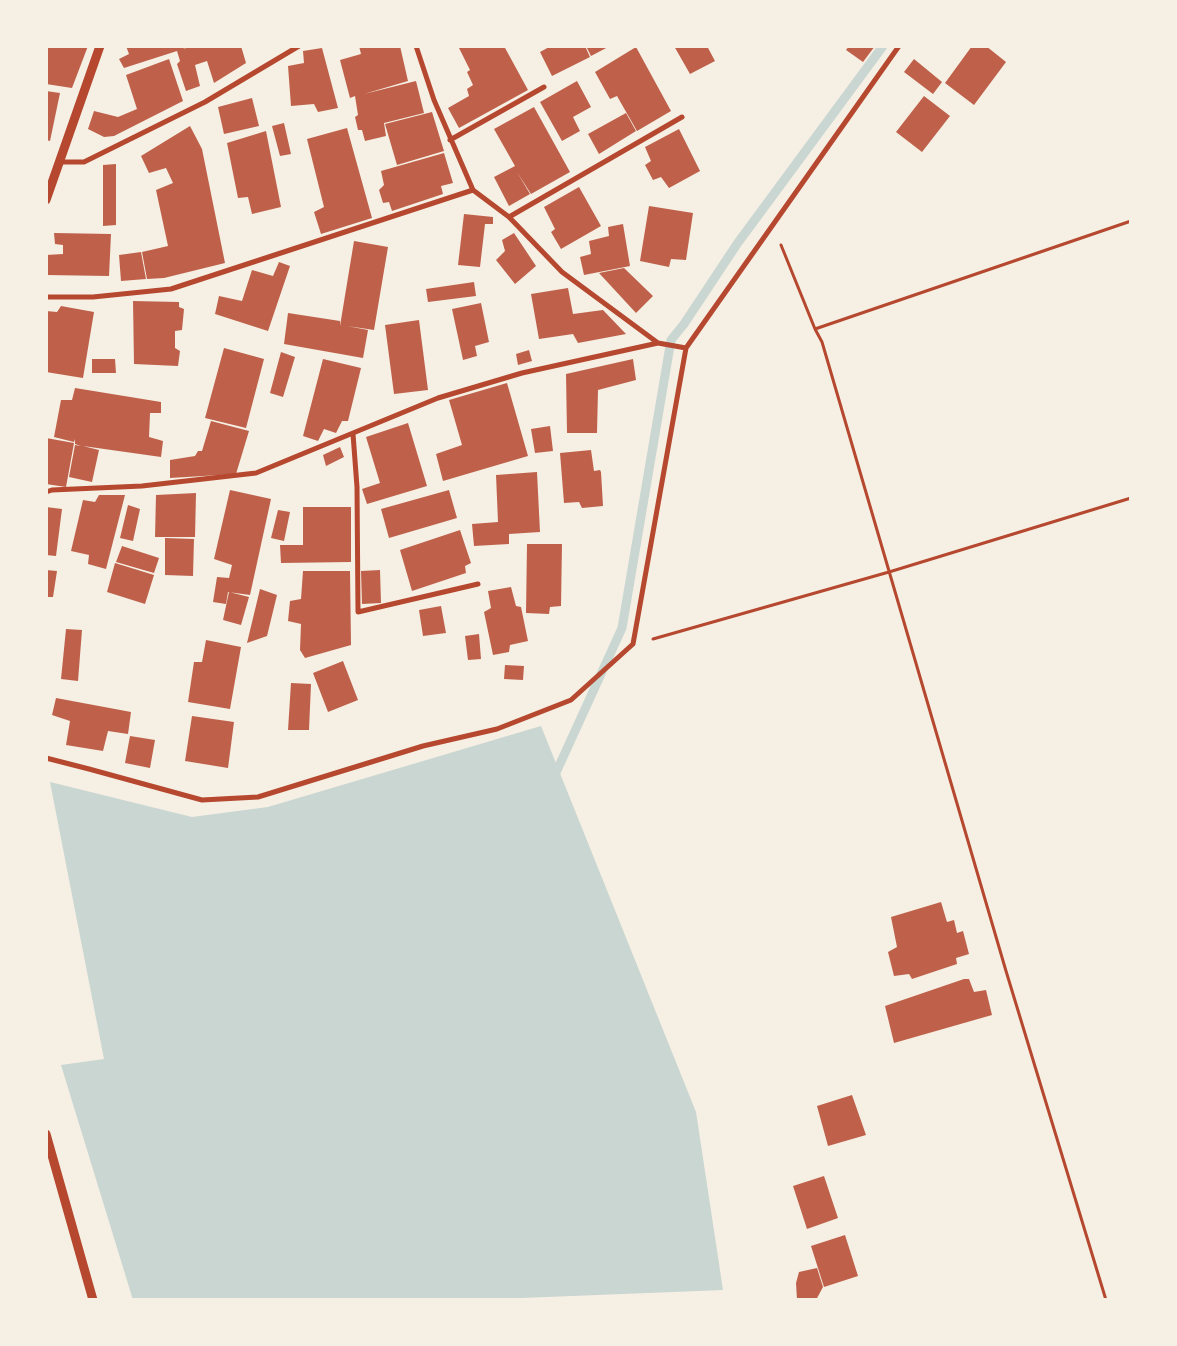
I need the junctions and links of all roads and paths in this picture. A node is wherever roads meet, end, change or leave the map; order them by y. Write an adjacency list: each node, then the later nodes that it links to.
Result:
1 (100, 46): 8 (street)
2 (299, 46): 8 (street)
3 (416, 46): 7 (street)
4 (899, 46): 14 (street)
5 (544, 88): 7 (street)
6 (682, 117): 12 (street)
7 (450, 140): 10 (street)
8 (60, 162): 9 (street)
9 (48, 189): 11 (street)
10 (473, 190): 12 (street); 15 (street)
11 (46, 200)
12 (509, 218): 17 (street)
13 (1131, 221): 16 (path)
14 (773, 226): 16 (path); 18 (street)
15 (46, 297)
16 (815, 329): 22 (path)
17 (658, 343): 18 (street); 19 (street)
18 (686, 348): 24 (street)
19 (353, 434): 20 (street); 23 (street)
20 (46, 492)
21 (1131, 498): 22 (path)
22 (889, 572): 24 (path); 28 (path)
23 (478, 584)
24 (633, 644): 25 (street)
25 (46, 758)
26 (46, 1134): 27 (street)
27 (93, 1300)
28 (1106, 1300)

